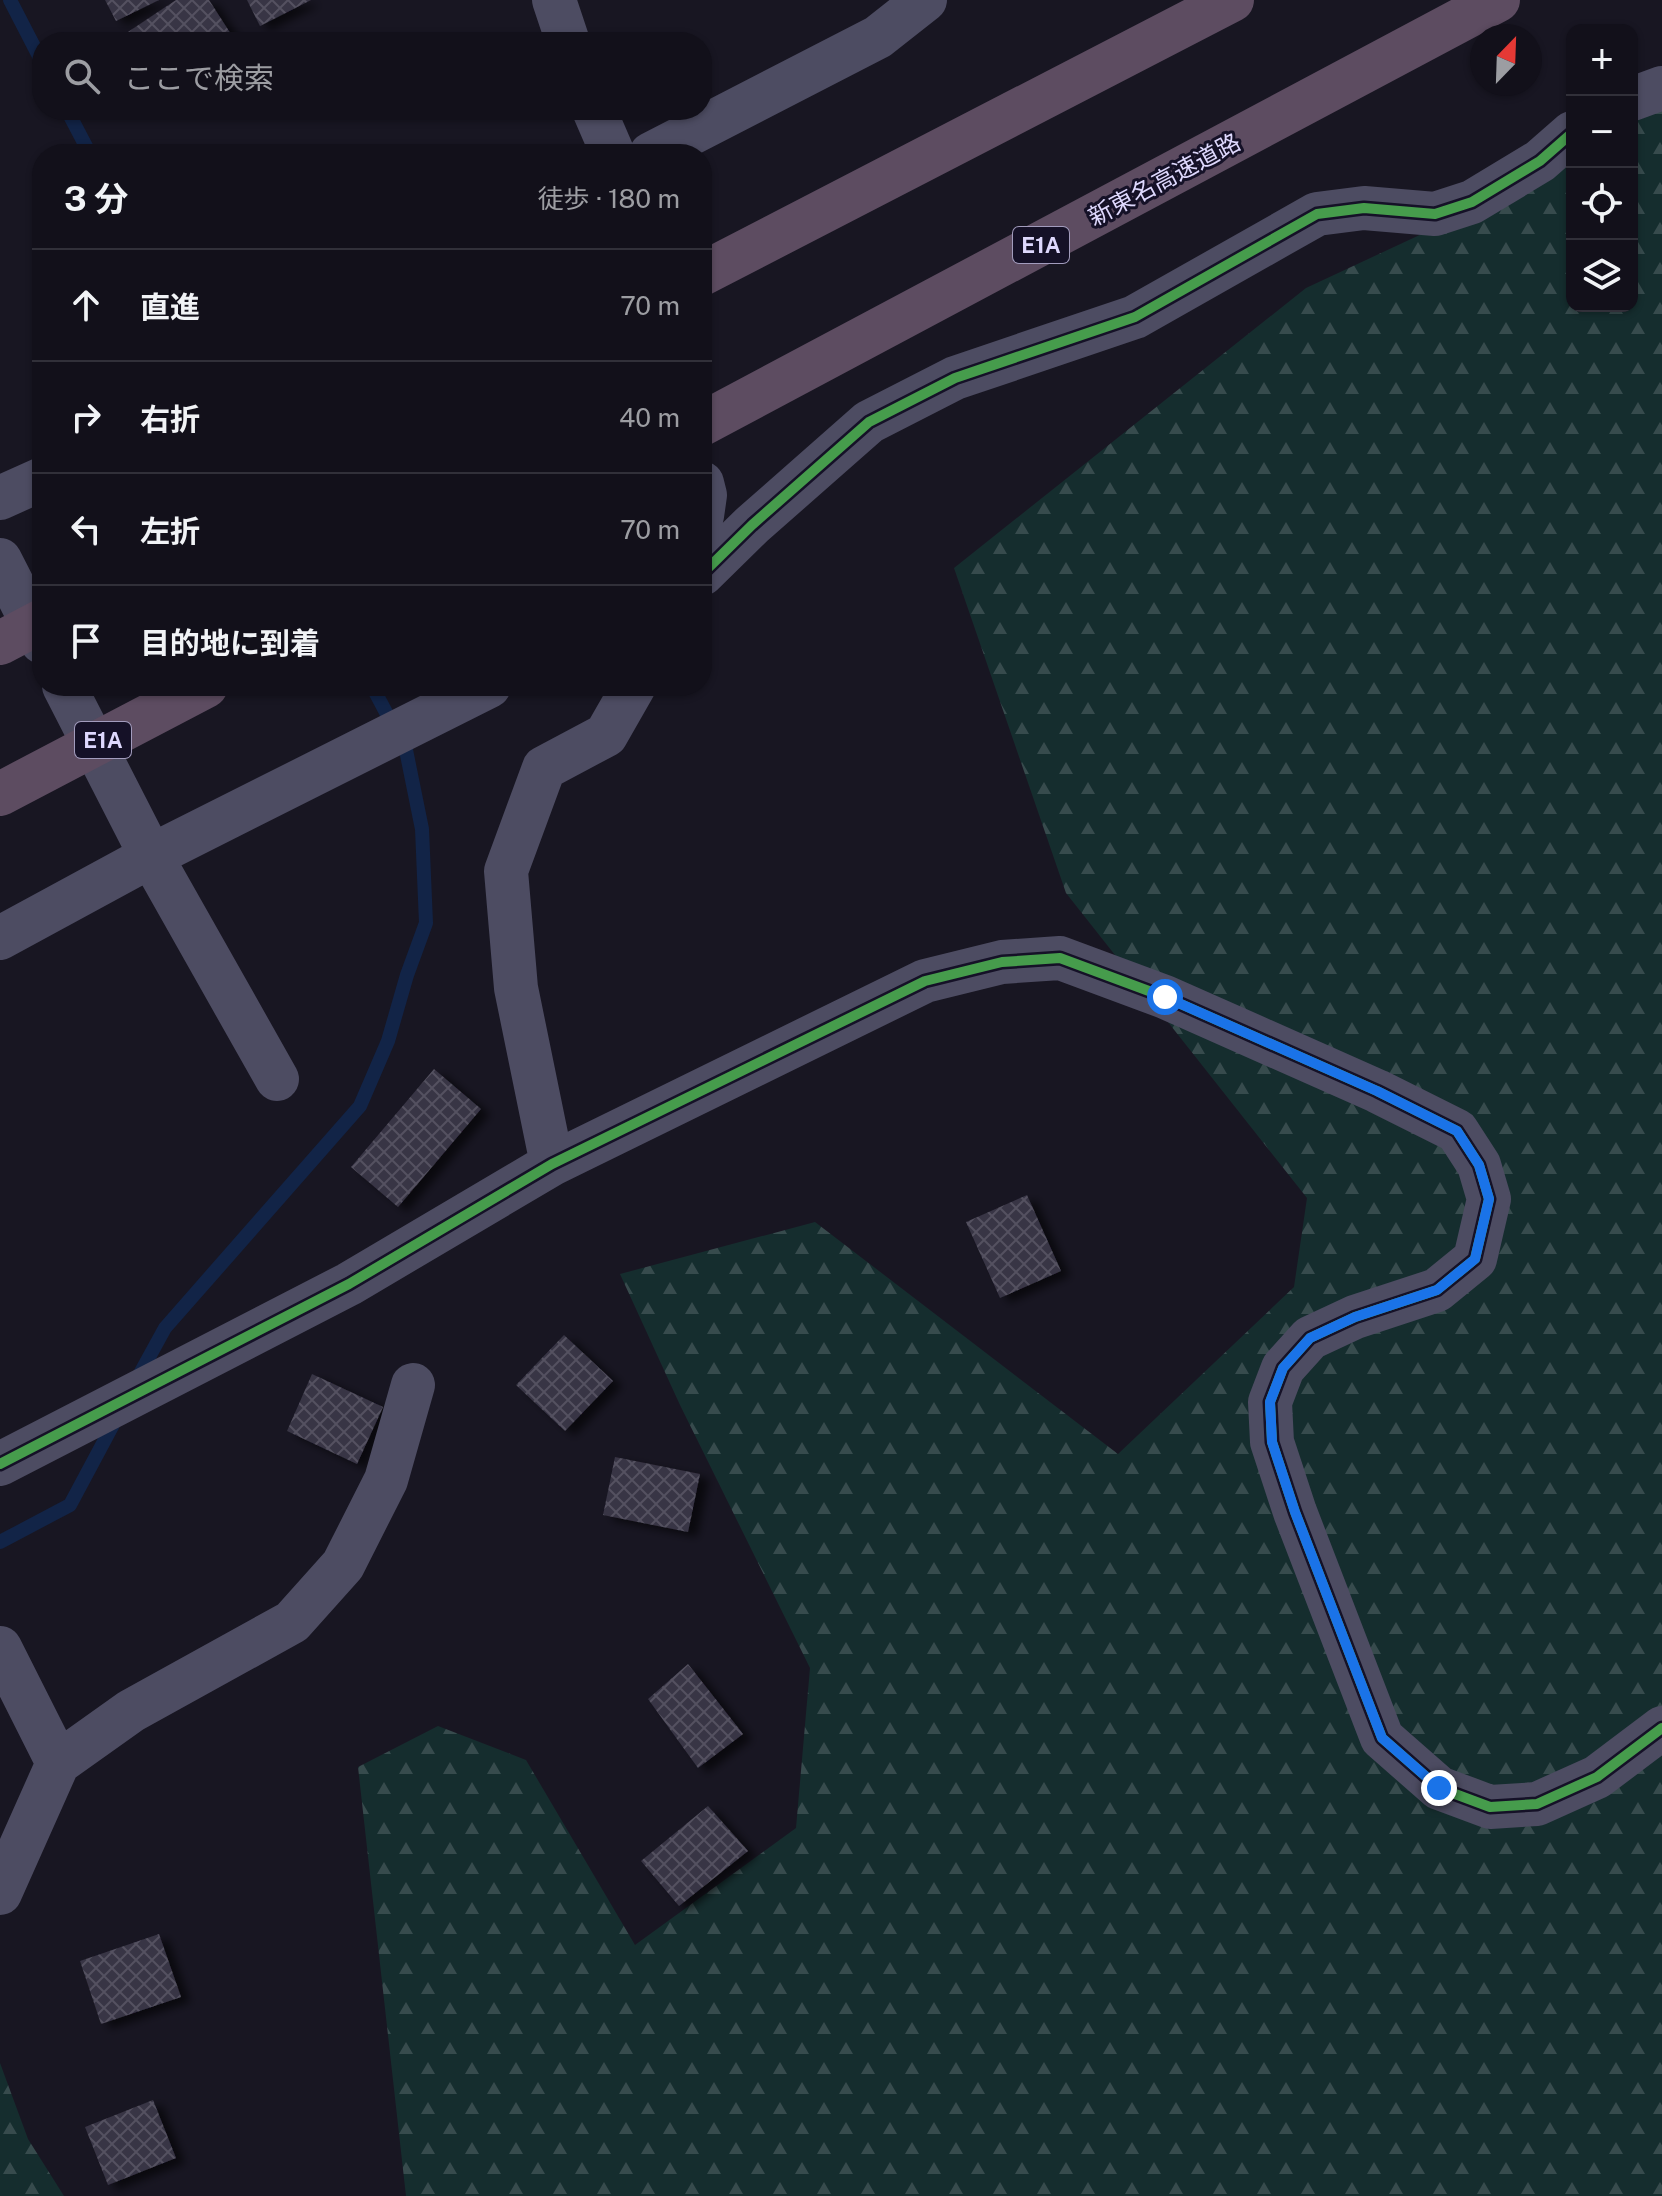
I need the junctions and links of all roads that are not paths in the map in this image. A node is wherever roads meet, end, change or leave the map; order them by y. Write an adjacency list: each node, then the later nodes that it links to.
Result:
1 (554, 0): 5 (street)
2 (925, 0): 11 (street)
3 (1232, 0): 12 (highway)
4 (1498, 0): 13 (highway, 新東名高速道路 / E1A)
5 (565, 32)
6 (1662, 88): 7 (street)
7 (1638, 97)
8 (598, 120): 10 (street)
9 (1566, 138): 17 (street)
10 (609, 144)
11 (670, 144)
12 (712, 269)
13 (712, 419)
14 (32, 484): 15 (street)
15 (0, 498)
16 (0, 560): 18 (street)
17 (712, 564)
18 (32, 622)
19 (32, 626): 20 (highway, bridge)
20 (0, 643)
21 (69, 696): 26 (street)
22 (187, 696): 25 (highway, E1A, bridge)
23 (469, 696): 26 (street)
24 (628, 696): 29 (street)
25 (0, 794)
26 (151, 856): 27 (street); 28 (street)
27 (0, 938)
28 (277, 1079)
29 (552, 1164): 31 (street); 33 (street)
30 (413, 1385): 34 (street)
31 (0, 1464)
32 (0, 1648): 34 (street)
33 (1662, 1728)
34 (58, 1763): 35 (street)
35 (0, 1893)

